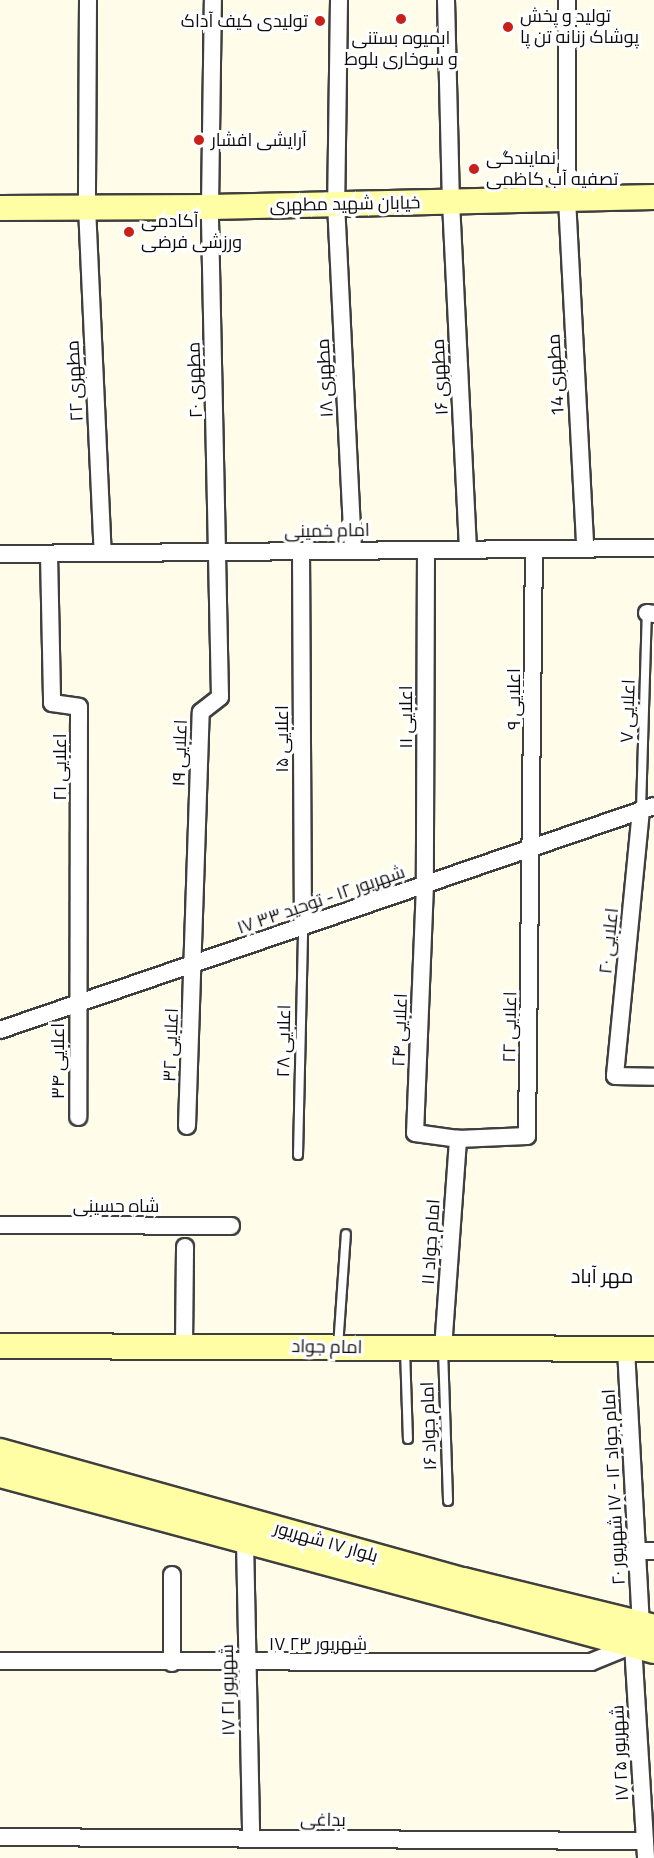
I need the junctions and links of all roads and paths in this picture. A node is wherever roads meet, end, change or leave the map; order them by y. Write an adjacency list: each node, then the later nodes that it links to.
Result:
1 (88, 0): 10 (street, مطهری ۲۲)
2 (213, 0): 11 (street, مطهری ۲۰)
3 (339, 0): 9 (street, مطهری ۱۸)
4 (446, 0): 8 (street, مطهری ۱۶)
5 (567, 0): 7 (street, مطهری 14)
6 (654, 197): 7 (main road, خیابان شهید مطهری)
7 (567, 199): 8 (main road, خیابان شهید مطهری); 13 (street, مطهری 14)
8 (451, 202): 9 (main road, خیابان شهید مطهری); 17 (street, مطهری ۱۶)
9 (336, 203): 11 (main road, خیابان شهید مطهری); 19 (street, مطهری ۱۸)
10 (87, 207): 11 (main road, خیابان شهید مطهری); 12 (main road, خیابان شهید مطهری); 21 (street, مطهری ۲۲)
11 (210, 207): 20 (street, مطهری ۲۰)
12 (0, 208)
13 (585, 548): 14 (street, امام خمینی); 15 (street, امام خمینی)
14 (654, 548)
15 (534, 549): 17 (street, امام خمینی); 26 (street, اعلایی ۹)
16 (426, 550): 17 (street, امام خمینی); 19 (street, امام خمینی); 27 (street, اعلایی ۱۱)
17 (468, 550)
18 (301, 551): 19 (street, امام خمینی); 20 (street, امام خمینی); 28 (street, اعلایی ۱۵)
19 (353, 551)
20 (219, 552): 21 (street, امام خمینی); 29 (street, اعلایی ۱۹)
21 (103, 553): 23 (street, امام خمینی)
22 (0, 554): 23 (street, امام خمینی)
23 (49, 554): 30 (street, اعلایی ۲۱)
24 (650, 614): 25 (lane, اعلایی ۷)
25 (648, 808): 26 (street, ۱۷ شهریور ۱۲ - توحید ۳۳); 32 (street, اعلایی ۲۰)
26 (533, 849): 27 (street, ۱۷ شهریور ۱۲ - توحید ۳۳); 35 (street, اعلایی ۲۲)
27 (425, 885): 28 (street, ۱۷ شهریور ۱۲ - توحید ۳۳); 35 (street, اعلایی ۲۴)
28 (303, 927): 29 (street, ۱۷ شهریور ۱۲ - توحید ۳۳); 36 (lane, اعلایی ۲۸)
29 (194, 966): 30 (street, ۱۷ شهریور ۱۲ - توحید ۳۳); 34 (street, اعلایی ۳۲)
30 (78, 1004): 31 (street, ۱۷ شهریور ۱۲ - توحید ۳۳); 33 (street, اعلایی ۳۴)
31 (0, 1030)
32 (654, 1077)
33 (78, 1117)
34 (187, 1126)
35 (458, 1139): 45 (street, امام جواد ۱۱)
36 (298, 1155)
37 (0, 1225): 38 (street, شاه حسینی)
38 (231, 1226)
39 (346, 1234): 43 (lane)
40 (185, 1247): 42 (street)
41 (0, 1346): 42 (main road, امام جواد)
42 (184, 1346): 43 (main road, امام جواد)
43 (338, 1347): 44 (main road, امام جواد)
44 (405, 1348): 45 (main road, امام جواد); 48 (lane)
45 (443, 1349): 46 (main road, امام جواد); 51 (lane, امام جواد ۱۶)
46 (626, 1349): 47 (main road, امام جواد); 53 (street, امام جواد ۱۲ - ۱۷ شهریور ۲۰)
47 (654, 1349)
48 (408, 1439)
49 (0, 1451): 56 (main road, بلوار ۱۷ شهریور)
50 (0, 1475): 52 (main road, بلوار ۱۷ شهریور)
51 (448, 1502)
52 (245, 1541): 56 (main road, بلوار ۱۷ شهریور); 59 (street, ۱۷ شهریور ۲۱)
53 (636, 1551): 54 (street); 56 (street, امام جواد ۱۲ - ۱۷ شهریور ۲۰)
54 (654, 1551)
55 (172, 1575): 58 (street)
56 (645, 1637): 59 (street, ۱۷ شهریور ۲۳); 63 (street, ۱۷ شهریور ۲۵)
57 (0, 1661): 58 (street, ۱۷ شهریور ۲۳)
58 (172, 1663): 59 (street, ۱۷ شهریور ۲۳)
59 (248, 1663): 61 (street, ۱۷ شهریور ۲۱)
60 (0, 1837): 61 (street, بداغی)
61 (251, 1838): 62 (street, بداغی)
62 (399, 1840): 63 (street, بداغی); 64 (street)
63 (645, 1850)
64 (399, 1858)

